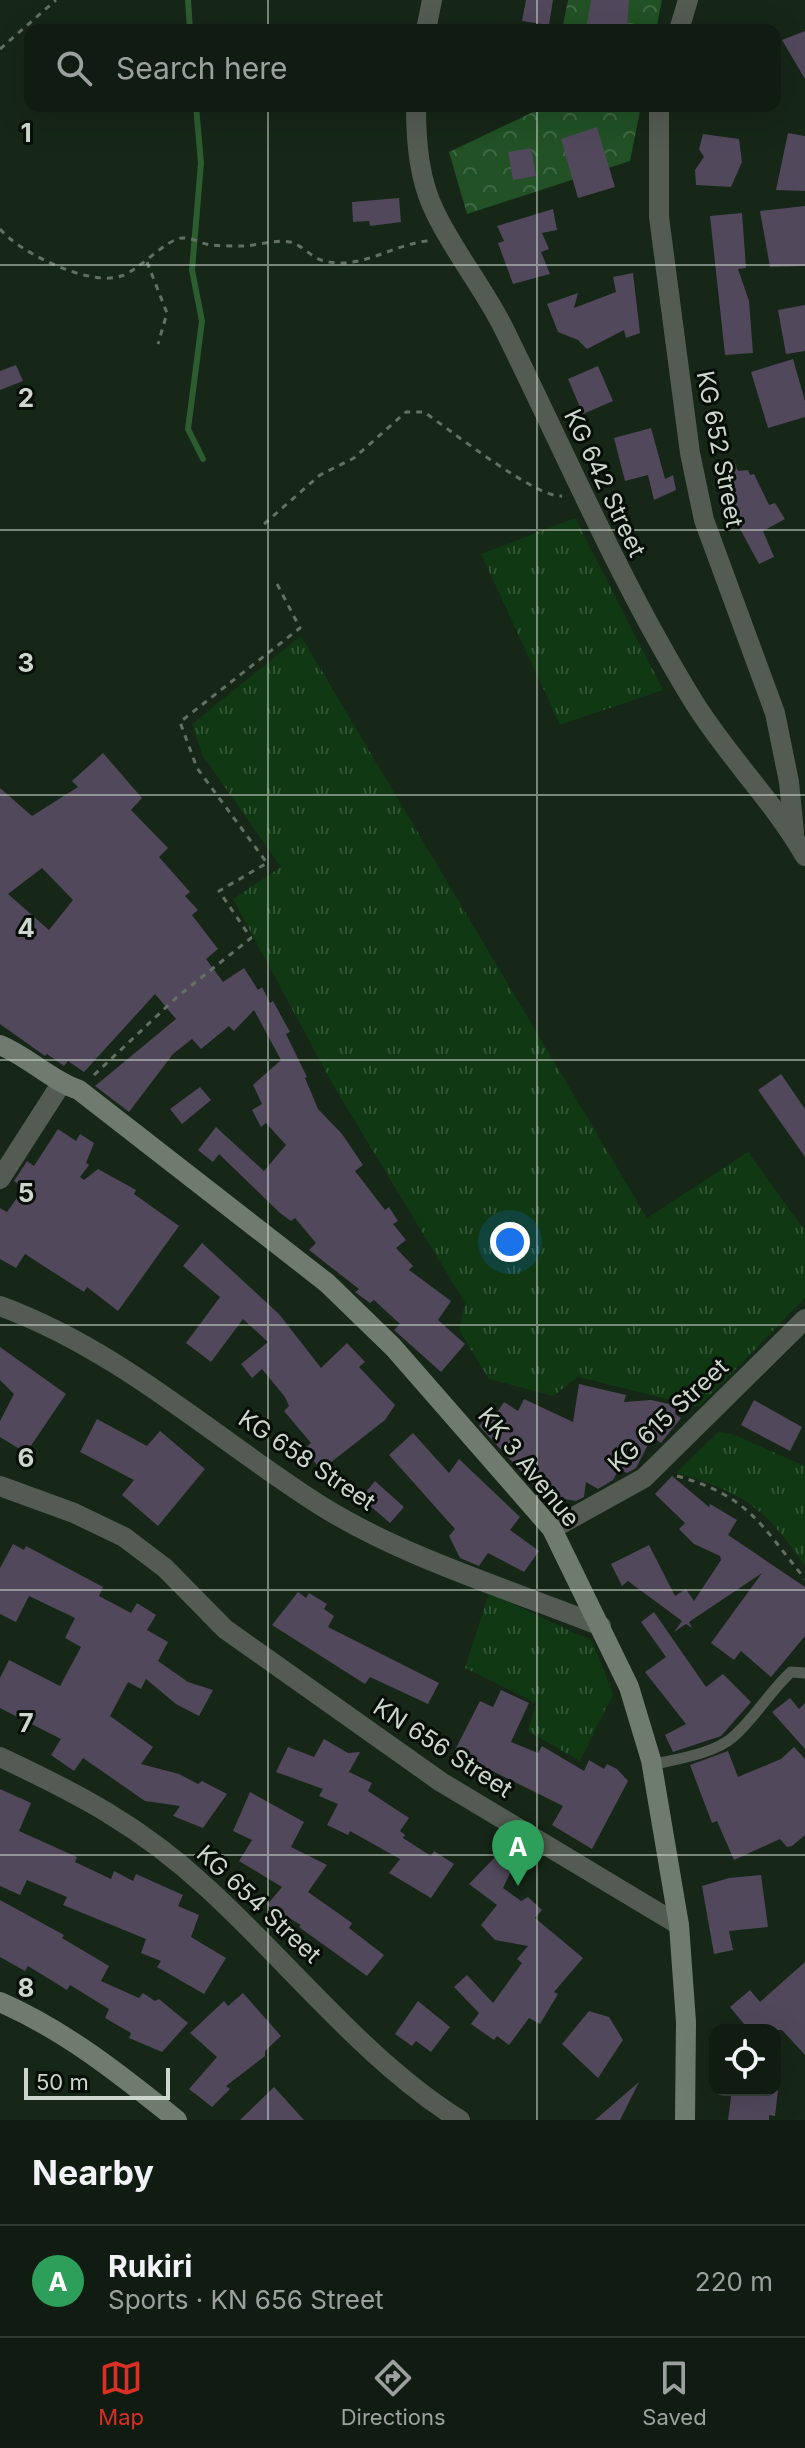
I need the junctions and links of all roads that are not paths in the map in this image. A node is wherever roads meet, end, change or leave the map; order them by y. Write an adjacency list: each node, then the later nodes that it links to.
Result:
1 (432, 0): 3 (street)
2 (688, 0): 4 (street)
3 (427, 24)
4 (681, 24)
5 (416, 112): 7 (street, KG 642 Street)
6 (659, 112): 7 (street, KG 652 Street)
7 (794, 837): 8 (street, KG 642 Street)
8 (805, 856)
9 (0, 1045): 10 (street, KK 3 Avenue)
10 (70, 1087): 11 (street); 15 (street, KK 3 Avenue)
11 (0, 1179)
12 (0, 1306): 16 (street, KG 658 Street)
13 (805, 1319): 15 (street, KG 615 Street)
14 (0, 1486): 20 (street, KN 656 Street)
15 (552, 1529): 16 (street, KK 3 Avenue)
16 (601, 1626): 19 (street, KK 3 Avenue)
17 (805, 1673): 19 (lane)
18 (0, 1757): 23 (street, KG 654 Street)
19 (651, 1765): 20 (street, KK 3 Avenue)
20 (679, 1925): 24 (street, KK 3 Avenue)
21 (0, 2002): 22 (street)
22 (177, 2120)
23 (460, 2120)
24 (685, 2120)

